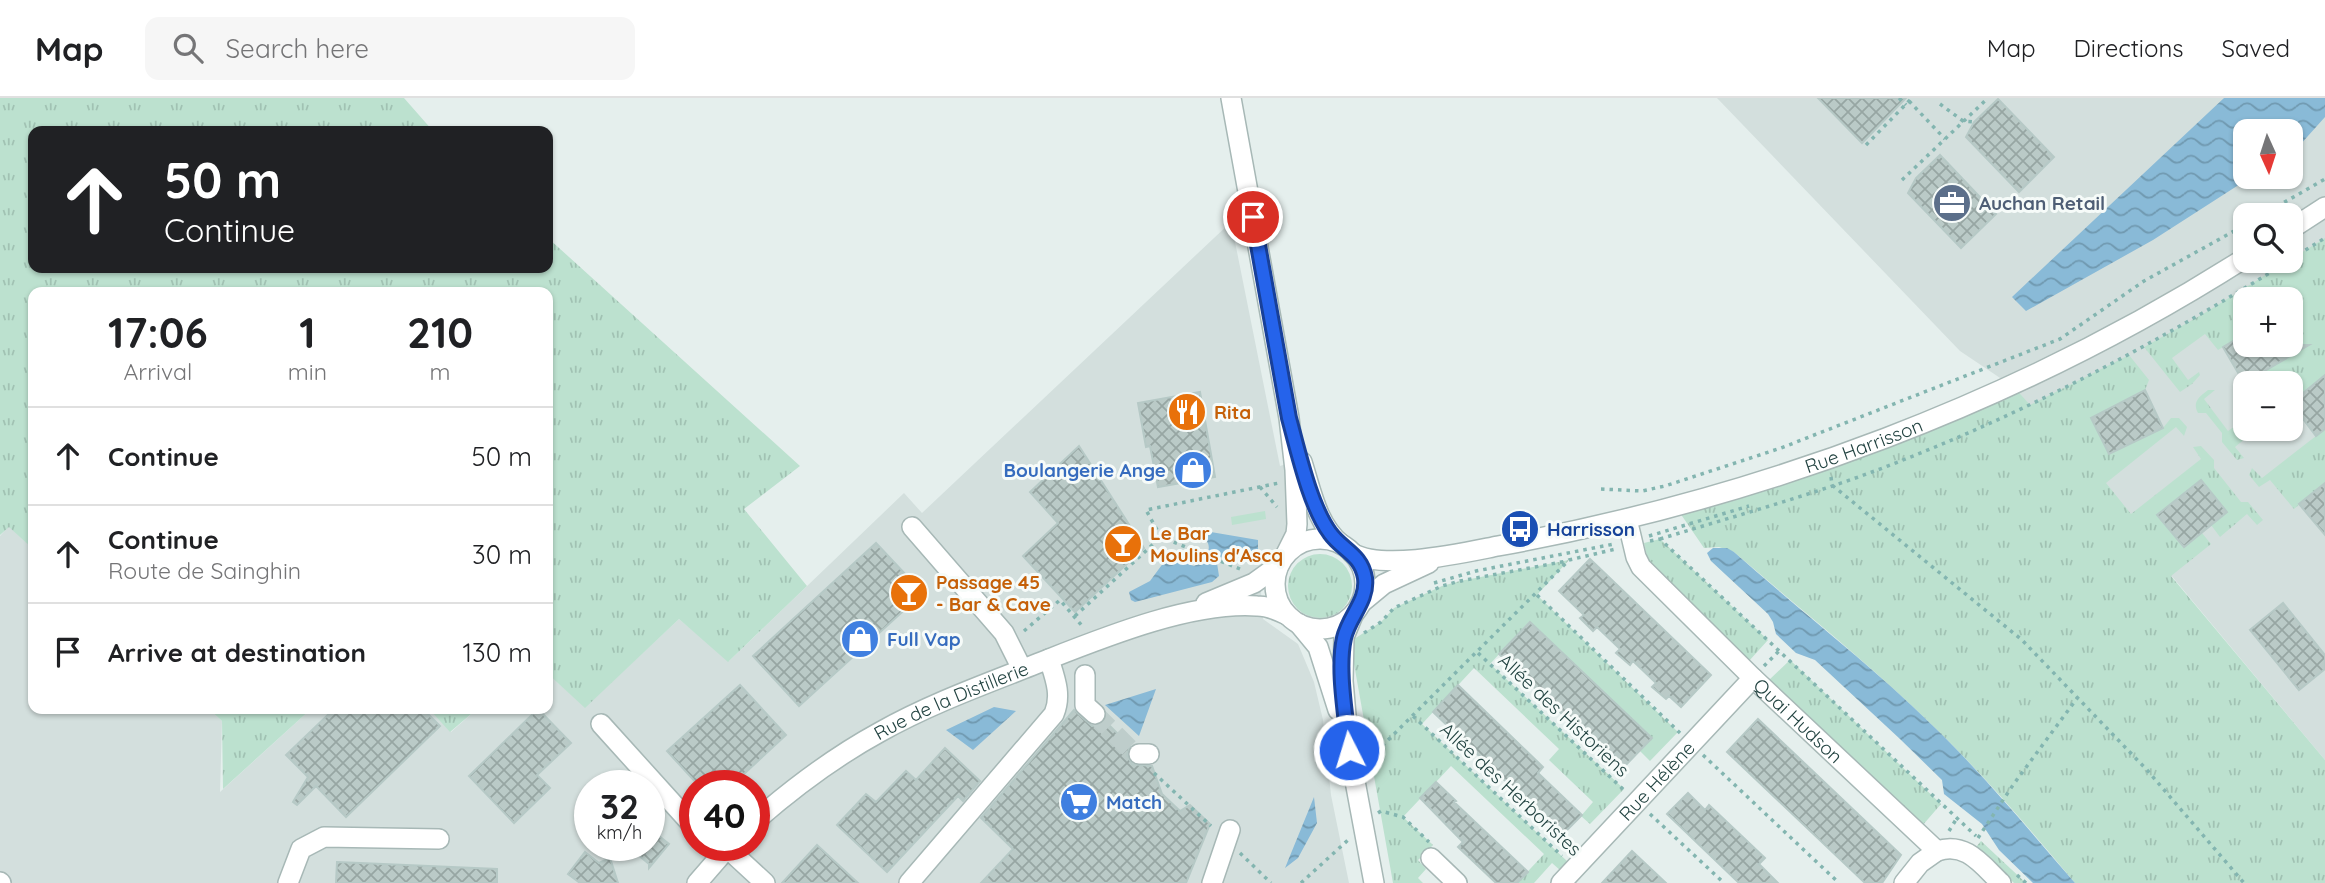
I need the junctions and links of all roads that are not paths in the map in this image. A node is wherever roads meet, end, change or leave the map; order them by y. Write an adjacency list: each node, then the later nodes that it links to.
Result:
1 (1231, 98): 5 (street)
2 (2325, 207): 3 (street)
3 (2303, 221)
4 (2233, 265): 6 (street, Rue Harrisson)
5 (1289, 418): 8 (street); 10 (street)
6 (1627, 519): 9 (street, Rue Harrisson); 17 (street, Quai Hudson)
7 (912, 527): 16 (street)
8 (1347, 549): 9 (street, Rue Harrisson); 10 (street); 11 (street)
9 (1454, 555): 11 (street, Rue Harrisson)
10 (1282, 559): 12 (street, Rue de la Distillerie); 13 (street)
11 (1357, 608): 13 (street); 20 (street)
12 (1168, 618): 13 (street, Rue de la Distillerie); 14 (street, Rue de la Distillerie)
13 (1293, 619): 20 (street)
14 (1075, 649): 15 (street, Rue de la Distillerie); 18 (street)
15 (1049, 659): 16 (street, Rue de la Distillerie); 32 (street)
16 (1022, 669): 21 (street, Rue de la Distillerie)
17 (1753, 678): 25 (street, Quai Hudson); 36 (street, Rue Hélène)
18 (1095, 714)
19 (601, 724): 22 (street)
20 (1349, 745): 34 (street)
21 (770, 809)
22 (679, 810)
23 (1230, 830): 33 (street)
24 (439, 839): 29 (street)
25 (1937, 851): 37 (street); 38 (street)
26 (1431, 858): 35 (street)
27 (712, 861): 30 (street)
28 (738, 861): 31 (street)
29 (288, 883)
30 (696, 883)
31 (765, 883)
32 (909, 883)
33 (1212, 883)
34 (1374, 883)
35 (1457, 883)
36 (1561, 883)
37 (1904, 883)
38 (2001, 883)

